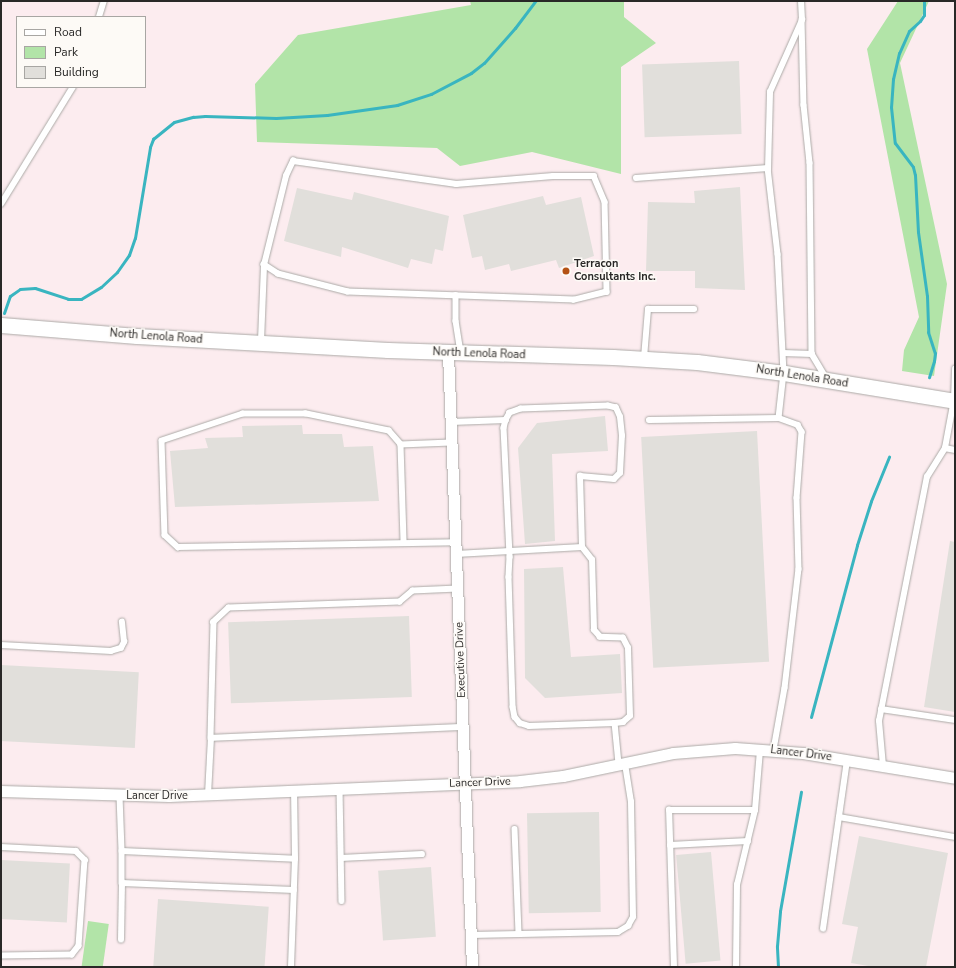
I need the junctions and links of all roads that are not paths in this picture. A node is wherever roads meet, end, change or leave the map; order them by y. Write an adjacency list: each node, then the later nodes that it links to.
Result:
1 (104, 1): 3 (lane)
2 (801, 1): 4 (lane)
3 (99, 16)
4 (802, 20): 6 (lane); 16 (lane)
5 (72, 88): 8 (lane)
6 (768, 170): 7 (lane); 15 (lane)
7 (636, 178)
8 (1, 204)
9 (264, 266): 10 (lane); 10 (lane); 13 (lane)
10 (456, 295): 14 (lane)
11 (694, 309): 17 (lane)
12 (1, 325): 13 (main road, North Lenola Road)
13 (261, 343): 14 (main road, North Lenola Road)
14 (455, 353): 17 (main road, North Lenola Road); 25 (street, Executive Drive)
15 (783, 353): 16 (lane); 19 (lane)
16 (812, 354): 20 (lane)
17 (644, 358): 19 (main road, North Lenola Road)
18 (955, 369): 21 (lane)
19 (784, 373): 20 (main road, North Lenola Road); 22 (lane)
20 (829, 380): 21 (main road, North Lenola Road)
21 (955, 401): 28 (lane)
22 (779, 418): 24 (lane); 44 (lane)
23 (506, 420): 25 (lane); 32 (lane); 33 (lane)
24 (649, 420)
25 (451, 422): 26 (street, Executive Drive)
26 (451, 443): 27 (lane); 31 (street, Executive Drive)
27 (401, 445): 30 (lane); 30 (lane)
28 (945, 448): 29 (lane); 38 (lane)
29 (955, 450)
30 (404, 542): 31 (lane)
31 (456, 542): 34 (street, Executive Drive)
32 (582, 546): 33 (lane); 40 (lane)
33 (510, 551): 34 (lane); 40 (lane)
34 (456, 554): 35 (street, Executive Drive)
35 (458, 589): 41 (street, Executive Drive); 42 (lane)
36 (122, 622): 37 (lane)
37 (1, 645)
38 (881, 709): 39 (lane); 47 (lane)
39 (955, 720)
40 (615, 723): 46 (lane)
41 (464, 727): 42 (lane); 49 (street, Executive Drive)
42 (211, 738): 53 (lane)
43 (760, 749): 44 (street, Lancer Drive); 46 (street, Lancer Drive); 55 (lane)
44 (774, 750): 45 (street, Lancer Drive)
45 (847, 760): 47 (street, Lancer Drive); 56 (lane)
46 (622, 763): 49 (street, Lancer Drive); 70 (lane)
47 (883, 766): 48 (street, Lancer Drive)
48 (955, 778)
49 (466, 784): 50 (street, Lancer Drive); 71 (street, Executive Drive)
50 (340, 789): 52 (street, Lancer Drive); 64 (lane)
51 (1, 791): 54 (street, Lancer Drive)
52 (294, 791): 53 (street, Lancer Drive); 65 (lane)
53 (208, 795): 54 (street, Lancer Drive)
54 (120, 796): 62 (lane)
55 (755, 810): 59 (lane); 60 (lane)
56 (839, 817): 58 (lane); 69 (lane)
57 (515, 829): 70 (lane)
58 (955, 837)
59 (748, 841): 60 (lane); 77 (lane)
60 (670, 845): 76 (lane)
61 (1, 847): 73 (lane)
62 (122, 851): 65 (lane); 66 (lane)
63 (422, 854): 64 (lane)
64 (341, 858): 68 (lane)
65 (295, 859): 67 (lane)
66 (122, 883): 67 (lane); 72 (lane)
67 (294, 890): 74 (lane)
68 (342, 901)
69 (823, 929)
70 (519, 934): 71 (lane)
71 (471, 935): 75 (street, Executive Drive)
72 (121, 940)
73 (1, 956)
74 (291, 967)
75 (472, 967)
76 (674, 967)
77 (736, 967)

